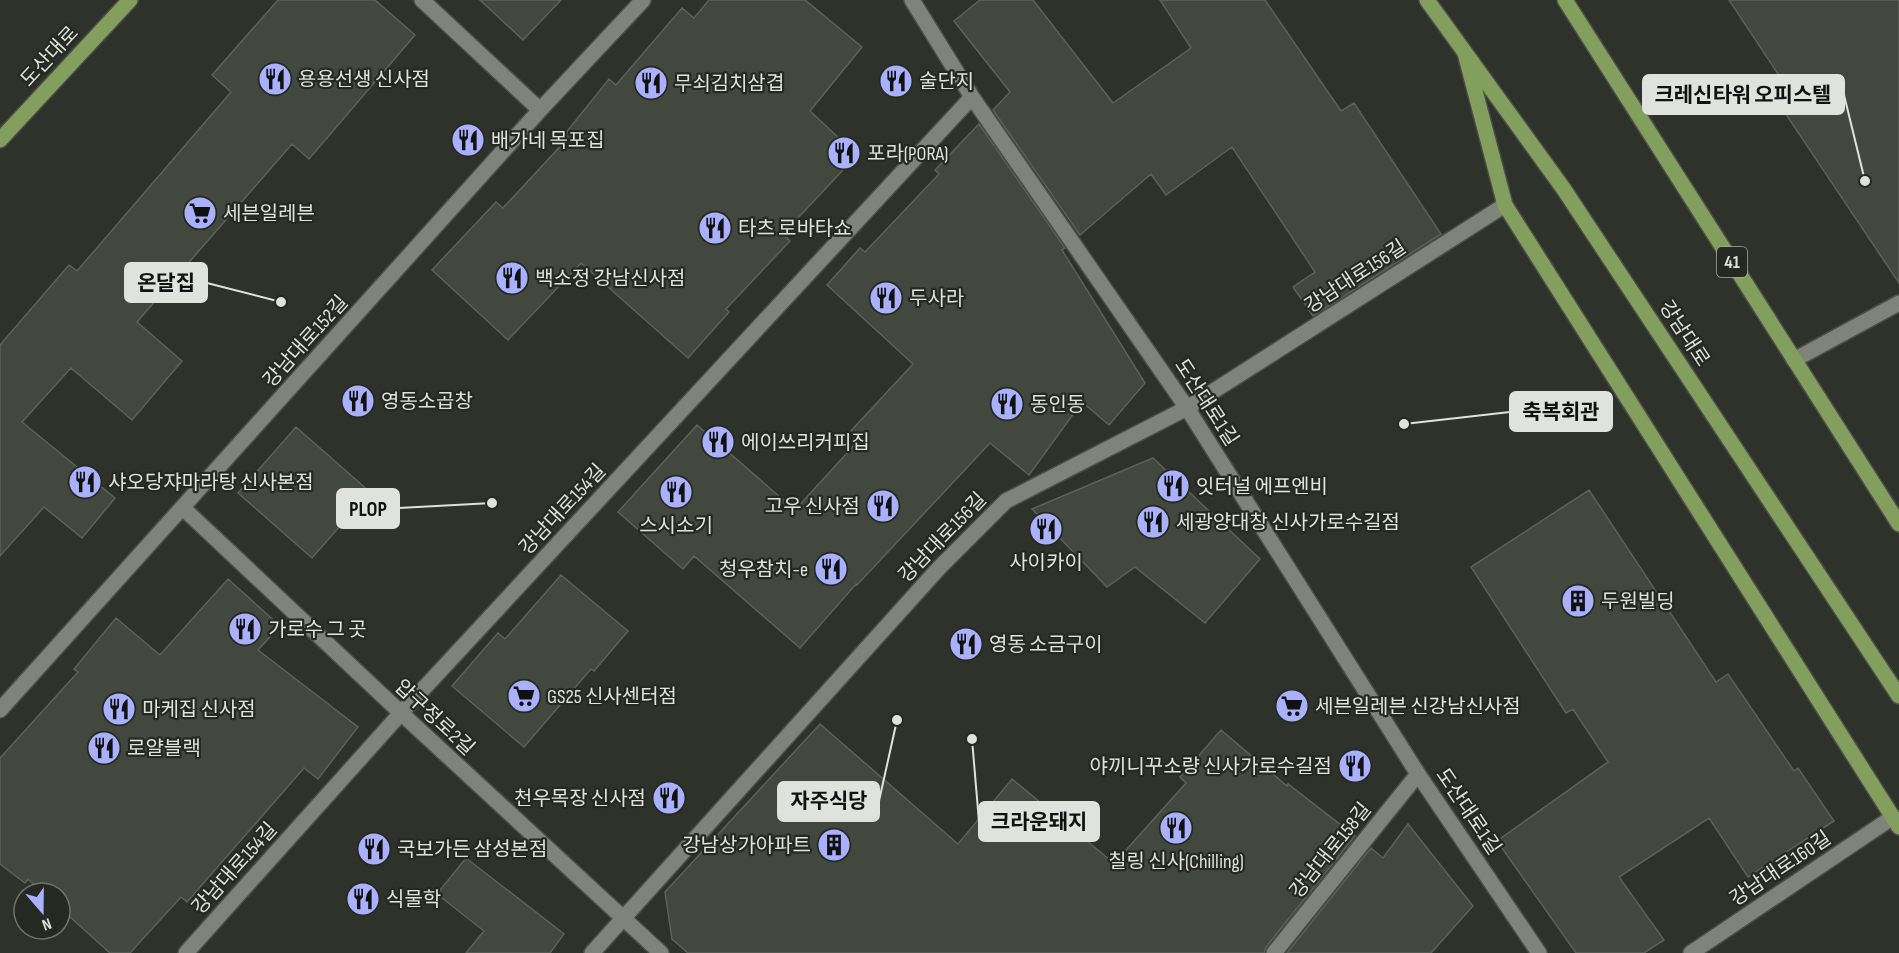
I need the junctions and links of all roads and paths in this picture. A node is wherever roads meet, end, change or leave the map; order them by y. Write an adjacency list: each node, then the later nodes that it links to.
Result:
1 (130, 0): 10 (main road, 도산대로)
2 (422, 0): 9 (street)
3 (643, 0): 9 (street, 강남대로152길)
4 (912, 0): 8 (street, 도산대로1길)
5 (1426, 0): 7 (main road, 강남대로)
6 (1565, 0): 13 (main road, 41)
7 (1465, 52): 11 (main road); 17 (main road, 강남대로)
8 (972, 97): 14 (street, 도산대로1길); 19 (street, 강남대로154길)
9 (540, 110): 15 (street, 강남대로152길)
10 (0, 140)
11 (1505, 205): 14 (street, 강남대로156길); 21 (main road)
12 (1899, 303): 13 (street)
13 (1794, 360): 16 (main road, 41)
14 (1187, 408): 20 (street, 도산대로1길); 22 (street, 강남대로156길)
15 (183, 508): 18 (street, 강남대로152길); 19 (street, 압구정로2길)
16 (1899, 524)
17 (1899, 696)
18 (0, 710)
19 (401, 713): 22 (street, 압구정로2길); 23 (street, 강남대로154길)
20 (1418, 774): 26 (street, 강남대로158길); 27 (street, 도산대로1길)
21 (1896, 822): 28 (street, 강남대로160길)
22 (623, 920): 24 (street, 강남대로156길); 25 (street, 압구정로2길)
23 (186, 953)
24 (592, 953)
25 (661, 953)
26 (1274, 953)
27 (1539, 953)
28 (1691, 953)

